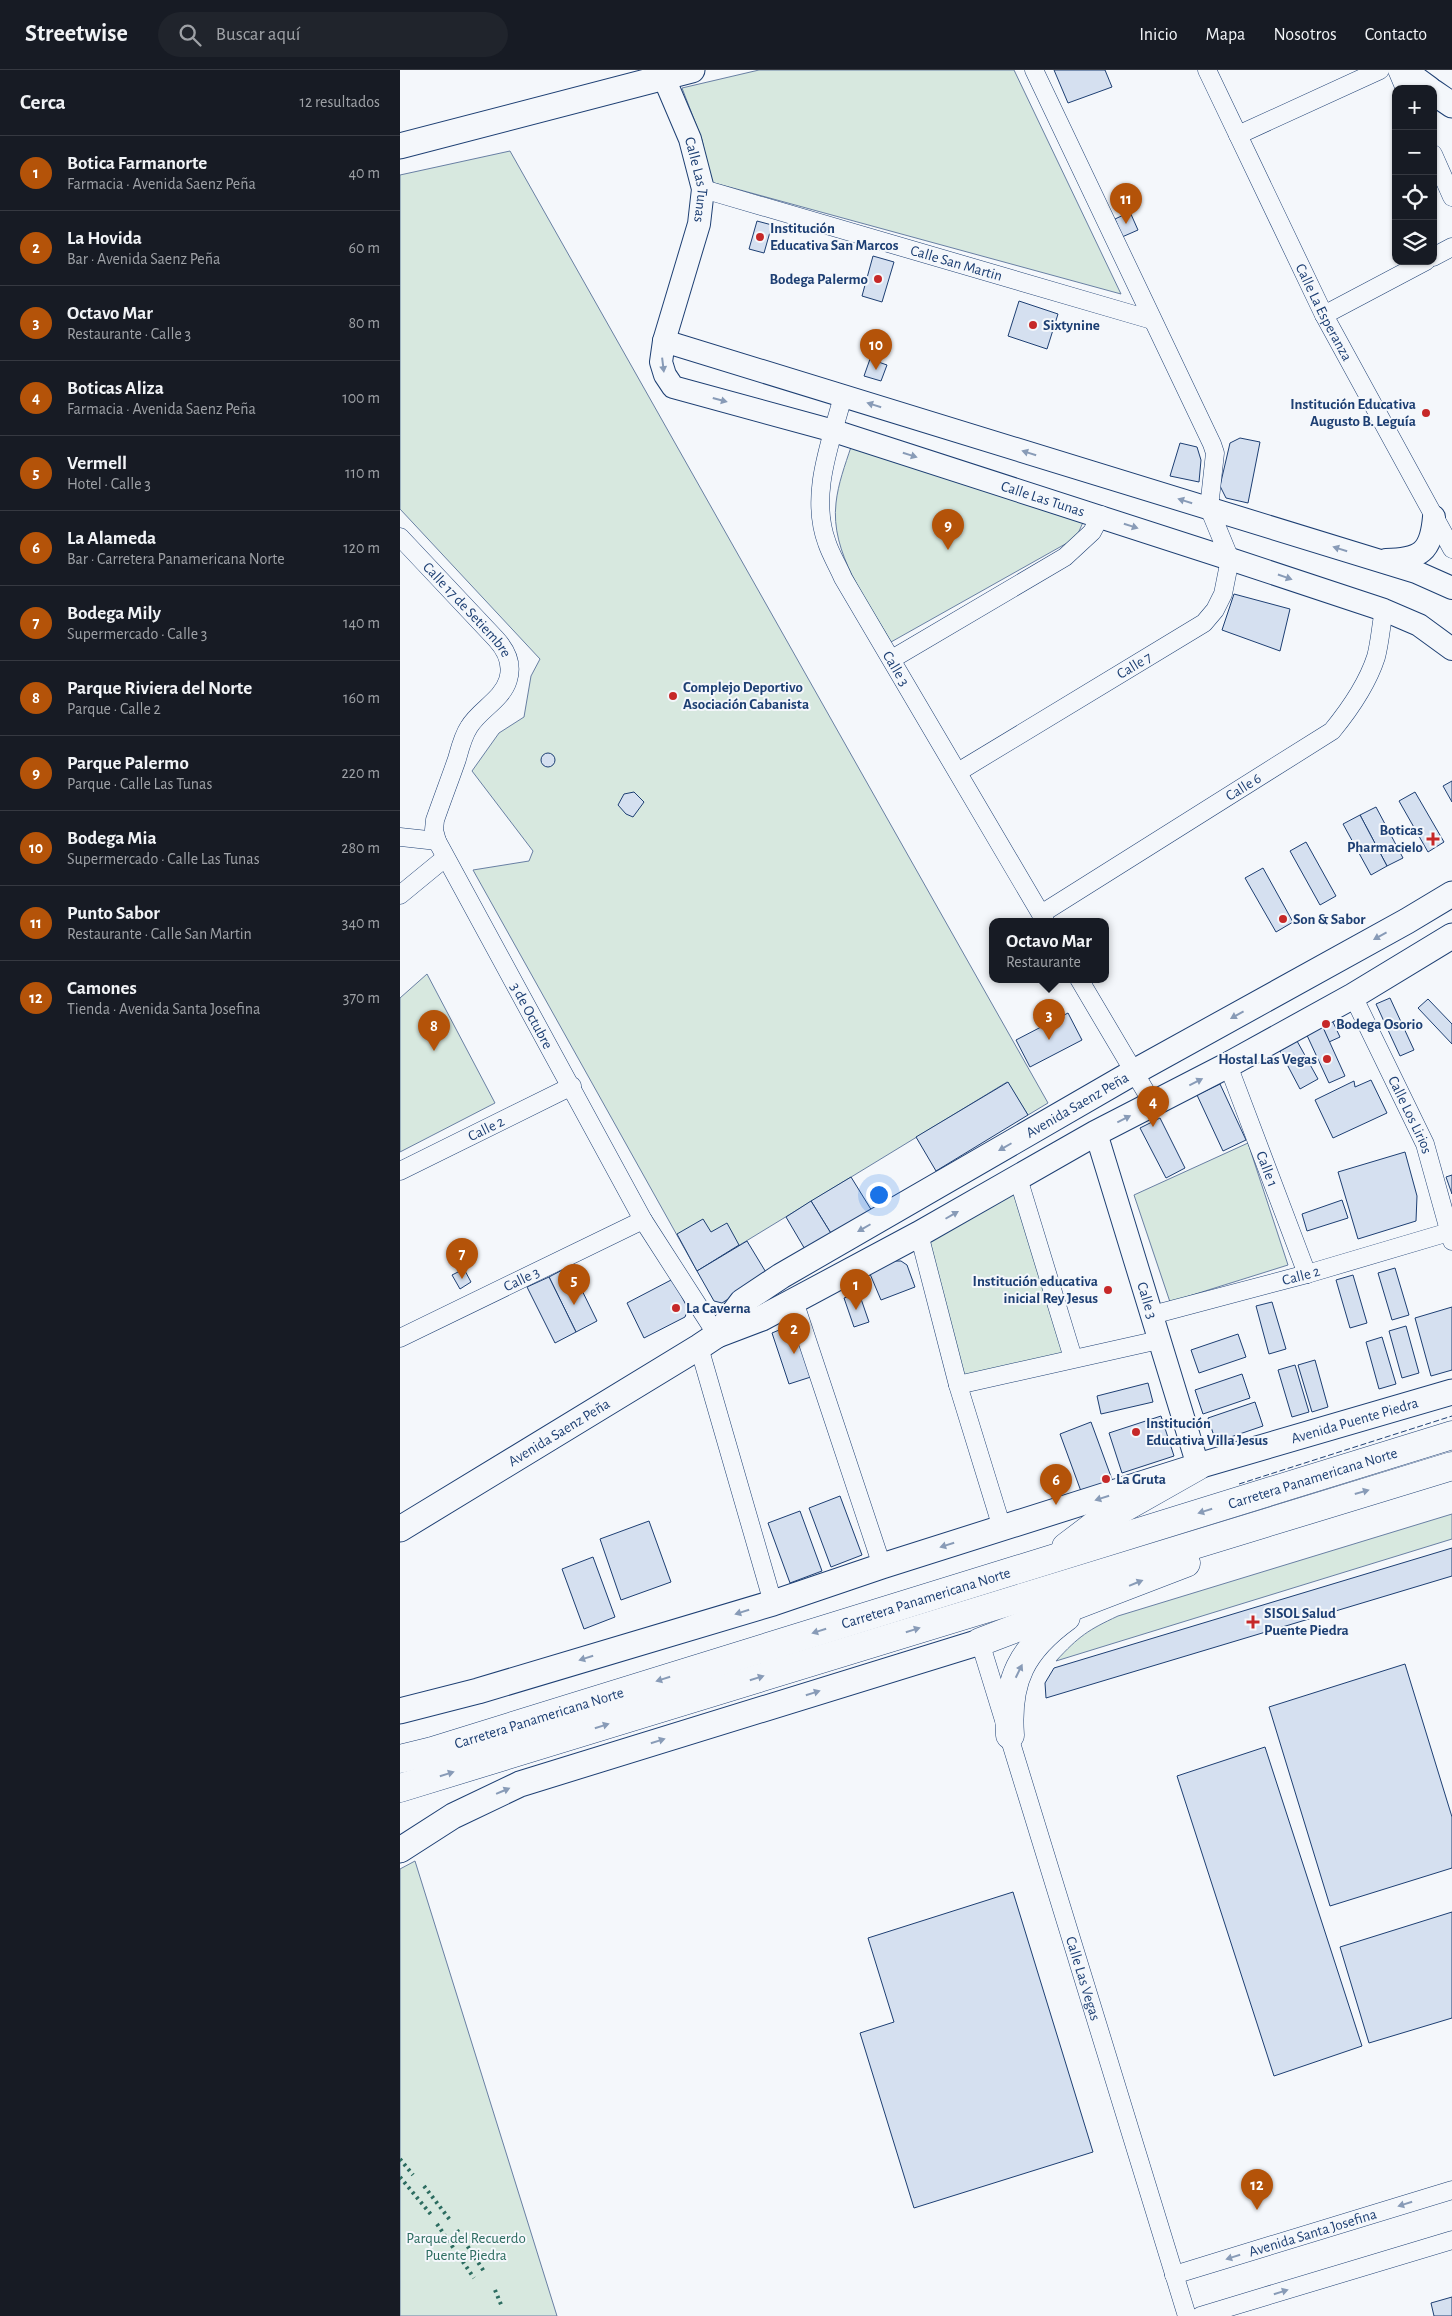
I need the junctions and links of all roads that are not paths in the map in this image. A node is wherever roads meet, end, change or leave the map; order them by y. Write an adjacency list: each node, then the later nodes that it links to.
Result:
1 (692, 70): 7 (main road)
2 (1034, 70): 21 (street)
3 (1207, 70): 12 (street, Calle La Esperanza)
4 (1380, 70): 12 (street)
5 (1397, 70): 8 (street)
6 (1403, 70): 9 (main road)
7 (655, 74): 13 (main road); 15 (street, Calle Las Tunas)
8 (1403, 85)
9 (1424, 85)
10 (1437, 95): 11 (main road)
11 (1452, 105)
12 (1238, 135): 20 (street, Calle La Esperanza)
13 (400, 146)
14 (1437, 163): 16 (street)
15 (703, 190): 21 (street, Calle San Martin); 22 (street, Calle Las Tunas)
16 (1452, 197)
17 (1452, 247): 18 (street)
18 (1437, 255)
19 (1418, 265): 20 (street)
20 (1324, 315): 27 (street, Calle La Esperanza)
21 (1152, 320): 25 (street)
22 (664, 341): 23 (street); 24 (street, Calle Las Tunas, one-way to 24)
23 (843, 396): 24 (street, Calle 3); 25 (street, one-way to 23)
24 (834, 431): 26 (street, Calle Las Tunas, one-way to 26); 35 (street, Calle 3)
25 (1210, 508): 30 (street); 31 (street, one-way to 25)
26 (1101, 515): 30 (street, Calle Las Tunas, one-way to 30); 35 (street)
27 (1434, 517): 29 (street, Calle La Esperanza); 31 (street)
28 (400, 537): 36 (street, Calle 17 de Setiembre)
29 (1452, 549)
30 (1230, 558): 33 (street, Calle Las Tunas, one-way to 33); 37 (street, Calle 7)
31 (1377, 561): 32 (street)
32 (1452, 588)
33 (1384, 610): 34 (street, Calle Las Tunas); 43 (street, Calle 6)
34 (1452, 649)
35 (892, 659): 37 (street, Calle 3)
36 (502, 692): 39 (street, 3 de Octubre)
37 (958, 772): 43 (street, Calle 3)
38 (400, 837): 39 (street)
39 (437, 841): 40 (street, 3 de Octubre)
40 (445, 858): 41 (street); 51 (street, 3 de Octubre)
41 (400, 894)
42 (1452, 894): 44 (main road, Avenida Saenz Peña)
43 (1043, 918)
44 (1407, 921): 46 (main road); 50 (main road, Avenida Saenz Peña, one-way to 50)
45 (1452, 936): 46 (main road, Avenida Saenz Peña)
46 (1423, 954): 48 (main road, Avenida Saenz Peña)
47 (1081, 983): 50 (street)
48 (1353, 996): 49 (main road, Avenida Saenz Peña); 58 (street, Calle Los Lirios)
49 (1228, 1065): 52 (main road, Avenida Saenz Peña, one-way to 49); 59 (street, Calle 1)
50 (1134, 1072): 52 (street); 64 (main road, Avenida Saenz Peña, one-way to 64)
51 (572, 1086): 54 (street, Calle 2); 56 (street, 3 de Octubre)
52 (1153, 1104): 53 (main road, Avenida Saenz Peña, one-way to 52)
53 (1096, 1133): 55 (main road, Avenida Saenz Peña); 61 (street, Calle 3)
54 (400, 1171)
55 (1018, 1178): 57 (main road, Avenida Saenz Peña, one-way to 55); 65 (street)
56 (643, 1220): 62 (street, Calle 3); 64 (street, 3 de Octubre)
57 (919, 1234): 60 (main road, Avenida Saenz Peña); 66 (street)
58 (1450, 1236): 59 (street, Calle 2)
59 (1307, 1274): 61 (street, Calle 2)
60 (794, 1301): 64 (main road, Avenida Saenz Peña); 75 (street)
61 (1152, 1316): 63 (street, Calle 3)
62 (400, 1338)
63 (1159, 1340): 65 (street); 69 (street, Calle 3)
64 (708, 1341): 73 (main road, Avenida Saenz Peña); 77 (street, 3 de Octubre)
65 (1073, 1358): 66 (street)
66 (958, 1385): 72 (street)
67 (1452, 1392): 69 (main road, Avenida Puente Piedra)
68 (1452, 1436): 74 (highway, Carretera Panamericana Norte, one-way to 74)
69 (1198, 1466): 72 (main road, Avenida Puente Piedra, one-way to 72); 74 (highway)
70 (1452, 1466): 71 (highway, Carretera Panamericana Norte, one-way to 70)
71 (1316, 1506): 76 (highway, one-way to 71); 82 (highway, Carretera Panamericana Norte, one-way to 71)
72 (1002, 1528): 75 (main road, Avenida Puente Piedra, one-way to 75)
73 (400, 1529)
74 (1049, 1559): 81 (highway, Carretera Panamericana Norte, one-way to 81)
75 (882, 1566): 77 (main road, Avenida Puente Piedra)
76 (1091, 1601): 78 (highway); 80 (highway, one-way to 76)
77 (773, 1603): 79 (main road, Avenida Puente Piedra, one-way to 79)
78 (980, 1642): 80 (street, Calle Las Vegas); 83 (main road, one-way to 78)
79 (400, 1711)
80 (1010, 1735): 86 (street, Calle Las Vegas)
81 (400, 1759)
82 (400, 1788)
83 (400, 1850)
84 (1452, 2190): 86 (street, Avenida Santa Josefina, one-way to 86)
85 (1452, 2240): 88 (street, one-way to 85)
86 (1174, 2275): 87 (street, Calle Las Vegas)
87 (1187, 2316)
88 (1200, 2316)

